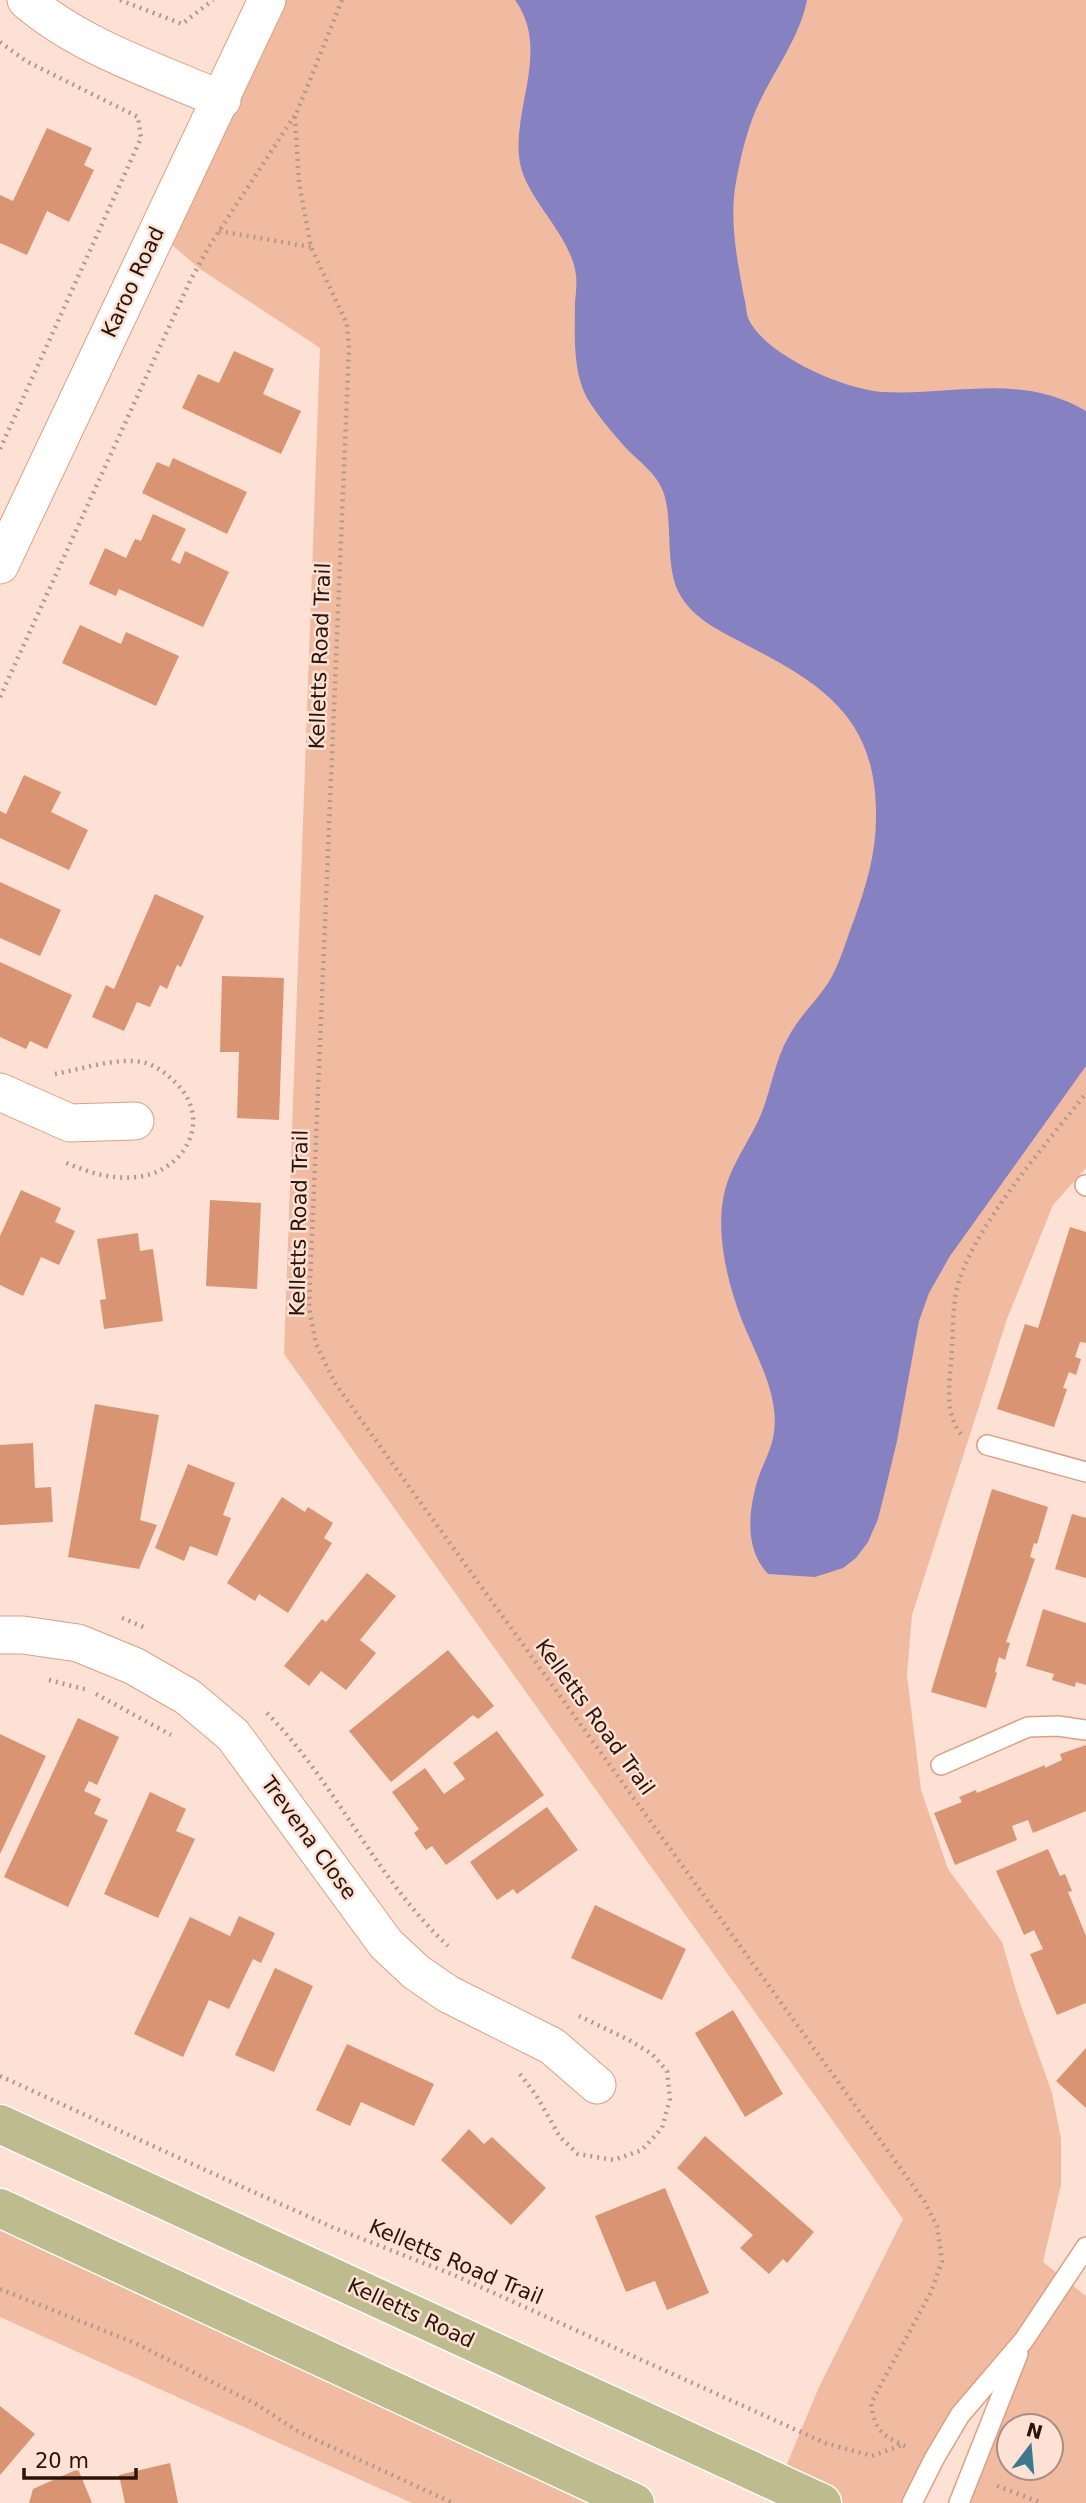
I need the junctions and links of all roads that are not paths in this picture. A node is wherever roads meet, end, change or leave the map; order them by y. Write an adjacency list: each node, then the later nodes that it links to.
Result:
1 (26, 0): 3 (street)
2 (267, 0): 3 (street, Karoo Road)
3 (222, 100): 4 (street, Karoo Road)
4 (4, 547)
5 (0, 1092): 6 (street)
6 (135, 1121)
7 (987, 1445): 8 (lane)
8 (1086, 1472)
9 (0, 1635): 12 (street, Trevena Close)
10 (1086, 1730): 11 (lane)
11 (941, 1765)
12 (597, 2085)
13 (0, 2124): 18 (main road, Kelletts Road)
14 (0, 2208): 17 (main road)
15 (1086, 2247): 16 (lane)
16 (1024, 2340): 19 (lane); 20 (lane)
17 (635, 2503)
18 (822, 2503)
19 (912, 2503)
20 (960, 2503)

